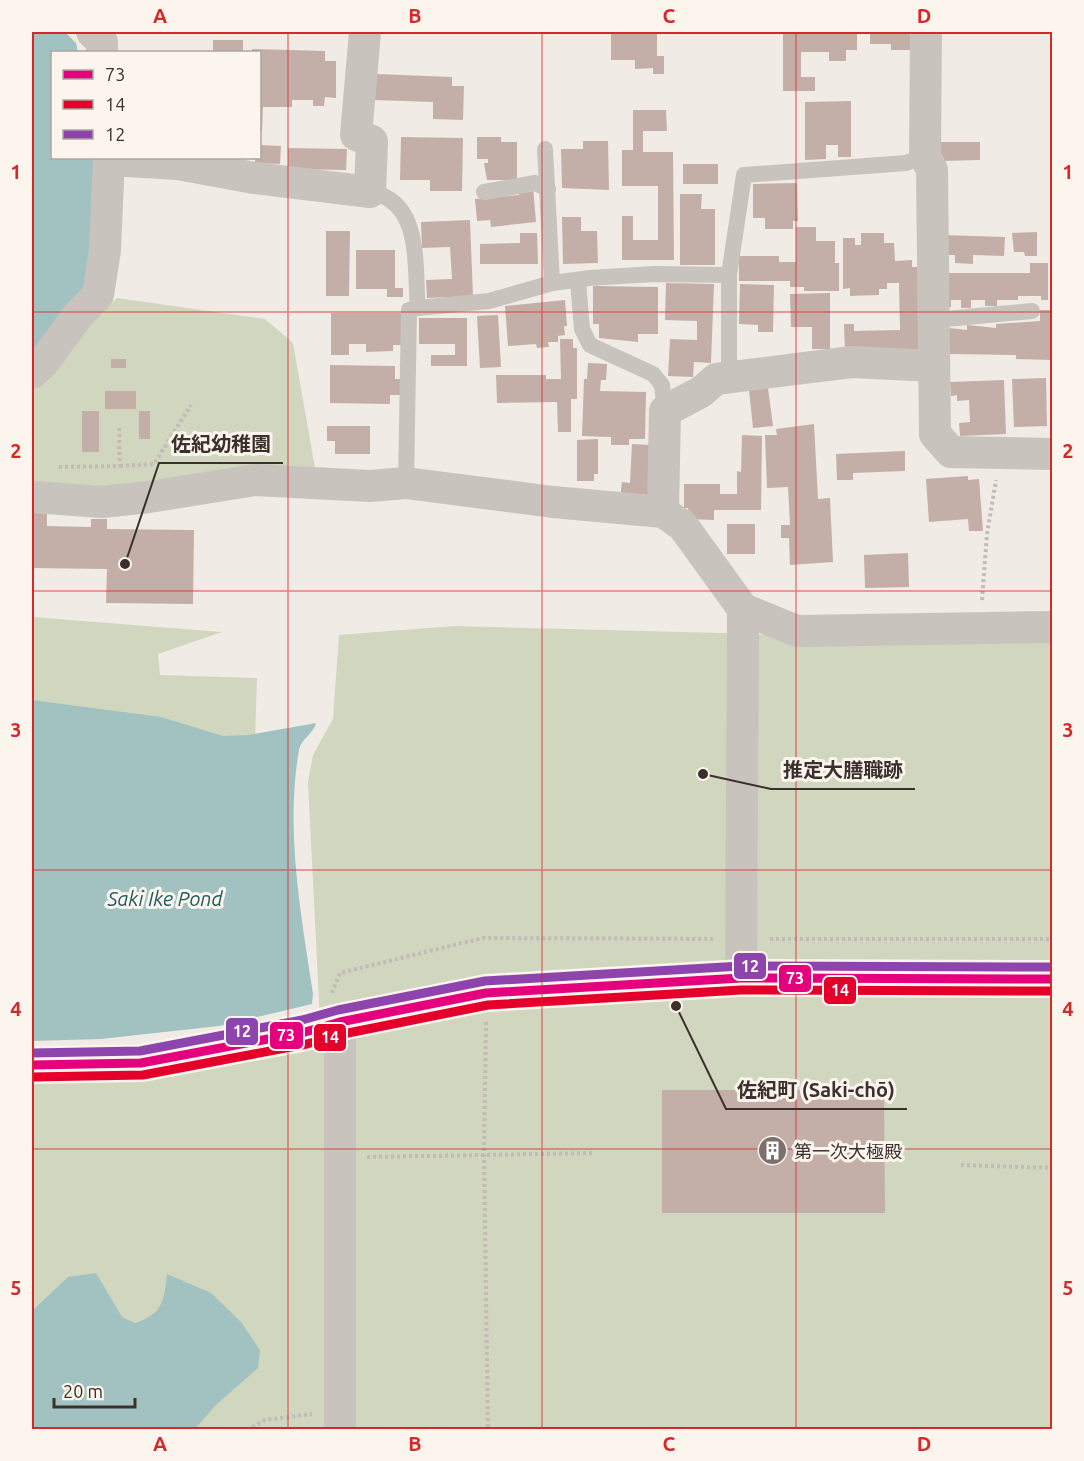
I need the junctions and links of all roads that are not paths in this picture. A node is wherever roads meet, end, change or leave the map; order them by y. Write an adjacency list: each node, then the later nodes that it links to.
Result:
1 (92, 32): 4 (street)
2 (365, 32): 9 (street)
3 (926, 32): 6 (street)
4 (102, 51)
5 (545, 149): 8 (lane)
6 (925, 156): 11 (lane); 16 (street)
7 (109, 159): 9 (street); 18 (street)
8 (548, 189): 10 (lane); 13 (lane)
9 (370, 192): 14 (lane)
10 (484, 192)
11 (729, 275): 12 (lane); 19 (lane)
12 (578, 281): 13 (lane); 20 (lane)
13 (552, 283): 14 (lane)
14 (417, 308): 22 (lane)
15 (1032, 311): 16 (lane)
16 (935, 320): 17 (street)
17 (933, 366): 19 (street); 21 (street)
18 (32, 373)
19 (729, 377): 20 (street)
20 (665, 411): 24 (street)
21 (1053, 454)
22 (406, 483): 23 (street); 24 (street)
23 (32, 497)
24 (663, 512): 25 (street)
25 (743, 609): 26 (street); 27 (street)
26 (1053, 627)
27 (741, 978): 28 (main road); 29 (main road)
28 (1053, 979)
29 (334, 1012): 30 (main road); 31 (street)
30 (32, 1065)
31 (340, 1420)

